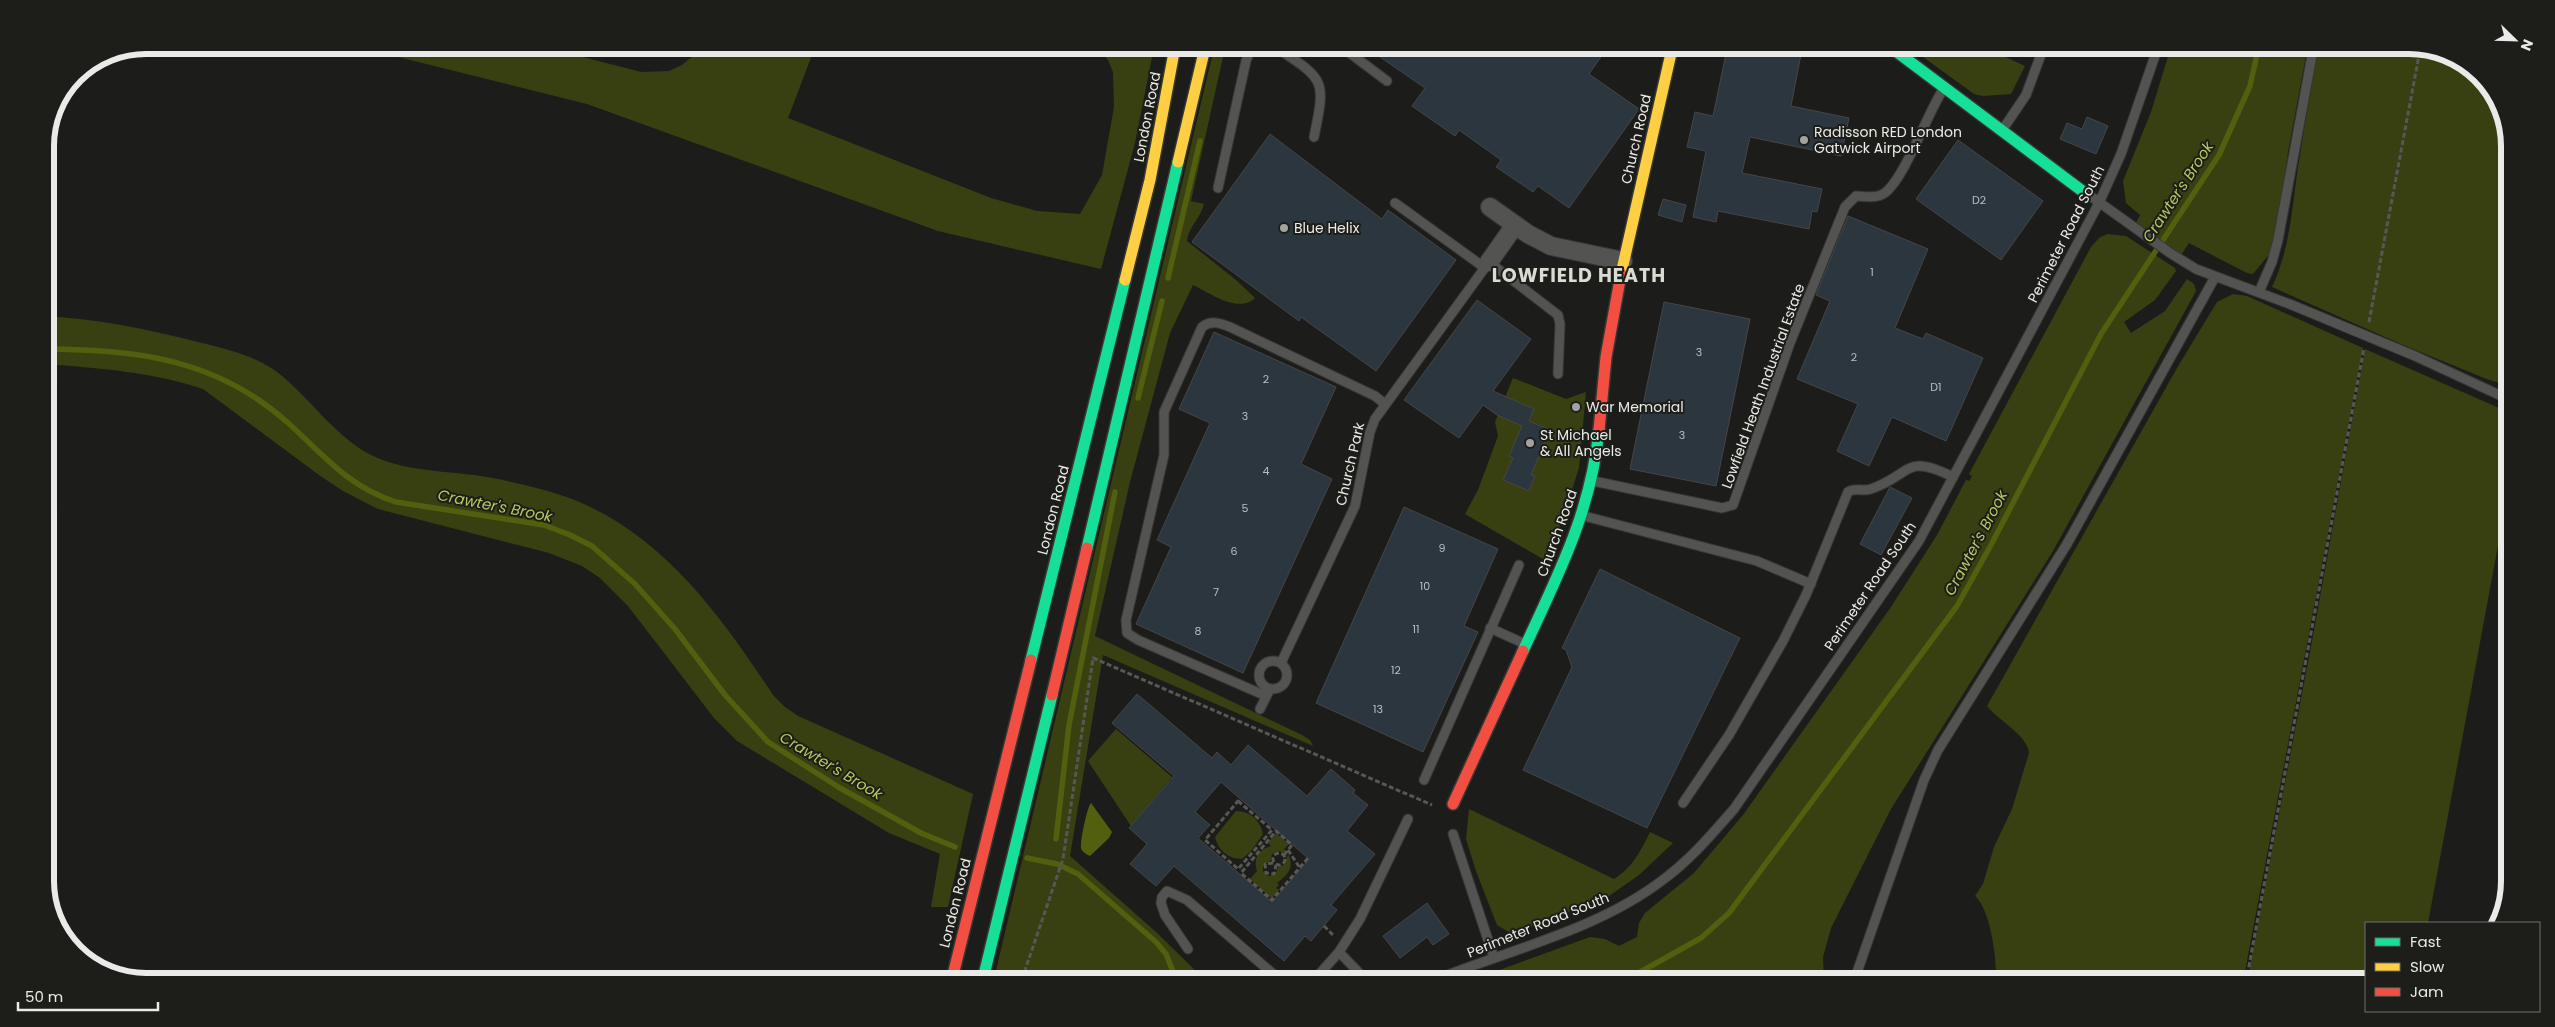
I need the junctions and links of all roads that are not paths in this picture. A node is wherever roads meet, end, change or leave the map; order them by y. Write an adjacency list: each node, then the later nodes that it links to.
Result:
1 (1174, 54): 46 (main road, London Road)
2 (1204, 54): 47 (main road)
3 (1249, 54): 15 (lane)
4 (1286, 54): 14 (lane)
5 (1351, 54): 11 (lane)
6 (1671, 54): 21 (main road, Church Road)
7 (1900, 54): 12 (main road)
8 (2041, 54): 13 (lane)
9 (2156, 54): 18 (lane, Perimeter Road South)
10 (2312, 54): 24 (lane)
11 (1387, 81)
12 (1944, 88): 13 (main road); 29 (lane, Lowfield Heath Industrial Estate)
13 (2002, 130): 16 (main road)
14 (1314, 137)
15 (1218, 188)
16 (2081, 190): 18 (lane)
17 (1395, 203): 22 (lane)
18 (2099, 203): 23 (lane); 28 (lane, Perimeter Road South)
19 (1490, 206): 20 (street)
20 (1516, 225): 21 (street); 22 (street)
21 (1623, 261): 29 (main road, Church Road)
22 (1487, 265): 25 (lane); 27 (lane, Church Park)
23 (2215, 277): 24 (lane); 52 (lane)
24 (2260, 292): 26 (lane)
25 (1558, 374)
26 (2501, 396)
27 (1385, 404): 35 (lane, Church Park); 36 (lane)
28 (1953, 477): 32 (lane); 45 (lane, Perimeter Road South)
29 (1592, 481): 30 (main road, Church Road)
30 (1583, 515): 32 (lane); 34 (main road, Church Road)
31 (1519, 565): 33 (lane)
32 (1811, 584): 39 (lane)
33 (1490, 628): 34 (lane); 38 (lane)
34 (1528, 645): 40 (main road, Church Road)
35 (1282, 663): 36 (lane); 36 (lane)
36 (1268, 692): 37 (lane)
37 (1260, 709)
38 (1424, 780)
39 (1683, 803)
40 (1453, 804)
41 (1408, 819): 44 (lane)
42 (1453, 834): 45 (lane)
43 (1188, 949): 48 (lane)
44 (1339, 952): 49 (lane); 50 (lane)
45 (1494, 958): 51 (lane, Perimeter Road South)
46 (953, 973)
47 (983, 973)
48 (1272, 973)
49 (1320, 973)
50 (1359, 973)
51 (1454, 973)
52 (1857, 973)

